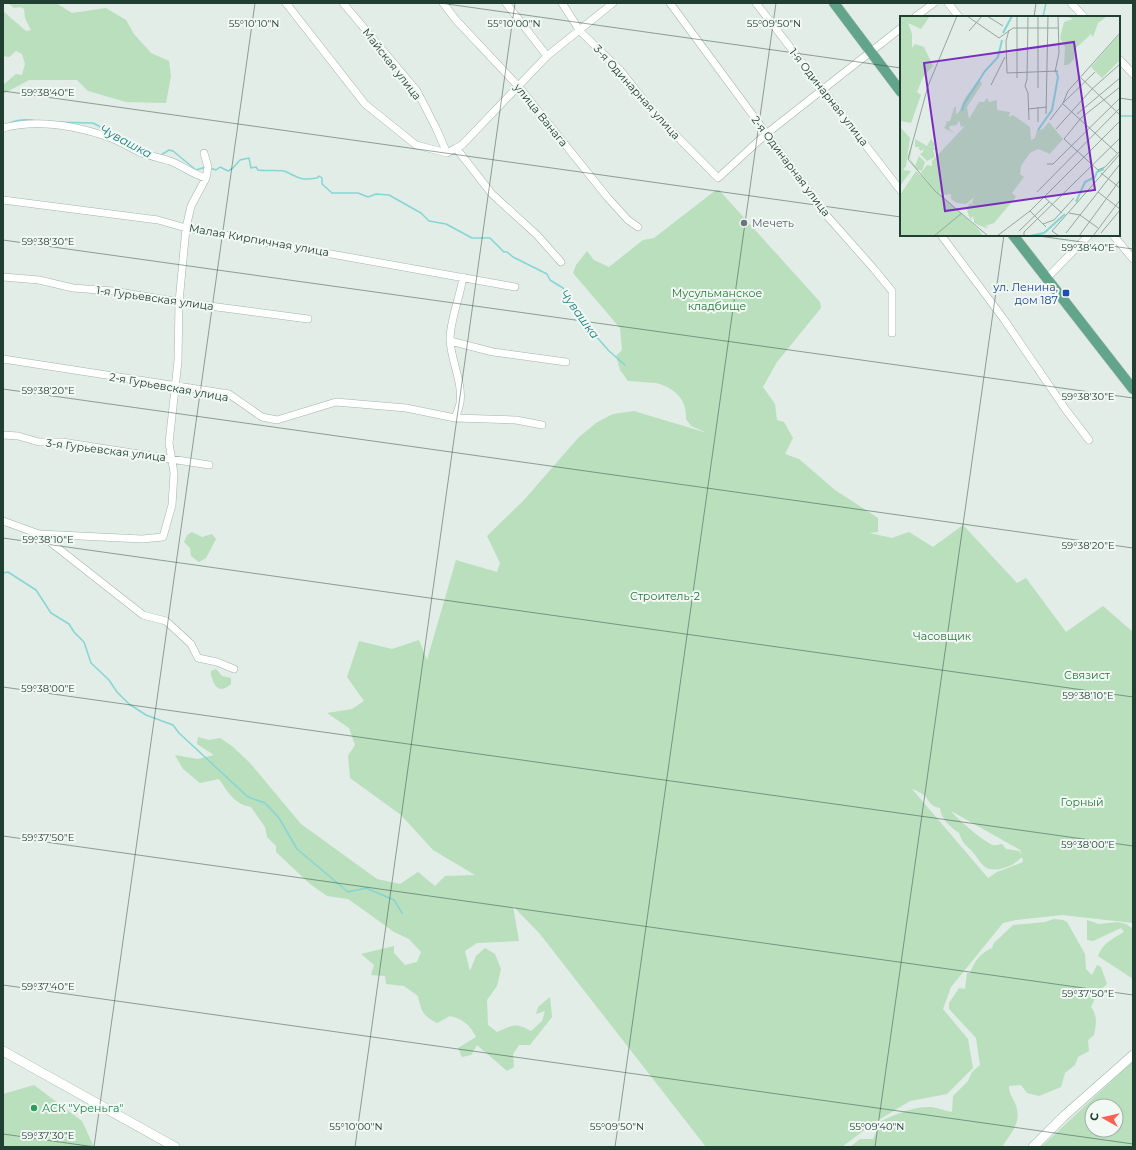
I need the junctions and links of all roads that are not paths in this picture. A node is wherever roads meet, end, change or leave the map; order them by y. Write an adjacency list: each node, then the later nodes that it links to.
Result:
1 (286, 3): 29 (street)
2 (343, 3): 29 (street, Майская улица)
3 (443, 3): 22 (street, улица Ванага)
4 (506, 3): 19 (street)
5 (562, 3): 17 (street, 3-я Одинарная улица)
6 (613, 3): 17 (street)
7 (670, 3): 26 (street, 2-я Одинарная улица)
8 (756, 3): 23 (street, 1-я Одинарная улица)
9 (834, 3): 18 (main road)
10 (934, 3): 13 (street)
11 (948, 3): 14 (street)
12 (1071, 3): 15 (street)
13 (916, 16)
14 (958, 16)
15 (1083, 16)
16 (900, 29): 18 (street)
17 (580, 30): 19 (street); 26 (street, 3-я Одинарная улица)
18 (870, 51): 23 (street); 24 (main road)
19 (547, 56): 22 (street)
20 (1120, 60): 21 (street)
21 (1133, 74)
22 (519, 87): 27 (street); 34 (street, улица Ванага)
23 (824, 90): 26 (street); 31 (street, 1-я Одинарная улица)
24 (900, 91)
25 (3, 128): 30 (street)
26 (766, 134): 47 (street, 2-я Одинарная улица)
27 (456, 148): 29 (street); 40 (street)
28 (204, 153): 30 (street)
29 (447, 154)
30 (206, 178): 33 (street)
31 (900, 190)
32 (3, 200): 33 (street, Малая Кирпичная улица)
33 (186, 228): 42 (street, Малая Кирпичная улица); 45 (street)
34 (638, 228)
35 (942, 236): 56 (street)
36 (1014, 236): 43 (main road)
37 (1088, 236): 43 (street)
38 (1114, 236): 39 (street)
39 (1133, 259)
40 (561, 262)
41 (3, 277): 45 (street, 1-я Гурьевская улица)
42 (464, 277): 44 (street, Малая Кирпичная улица); 48 (street)
43 (1047, 278): 52 (main road)
44 (515, 287)
45 (178, 302): 46 (street, 1-я Гурьевская улица); 51 (street)
46 (308, 319)
47 (892, 333)
48 (450, 341): 50 (street); 53 (street)
49 (3, 359): 51 (street, 2-я Гурьевская улица)
50 (566, 362)
51 (175, 386): 53 (street, 2-я Гурьевская улица); 57 (street)
52 (1133, 389)
53 (455, 418): 54 (street, 2-я Гурьевская улица)
54 (542, 425)
55 (3, 435): 57 (street, 3-я Гурьевская улица)
56 (1089, 440)
57 (173, 459): 58 (street, 3-я Гурьевская улица); 60 (street)
58 (209, 465)
59 (3, 521): 60 (street)
60 (39, 534): 61 (street)
61 (234, 669)
62 (3, 1051): 64 (main road)
63 (1133, 1054): 65 (main road)
64 (175, 1147)
65 (1033, 1147)

